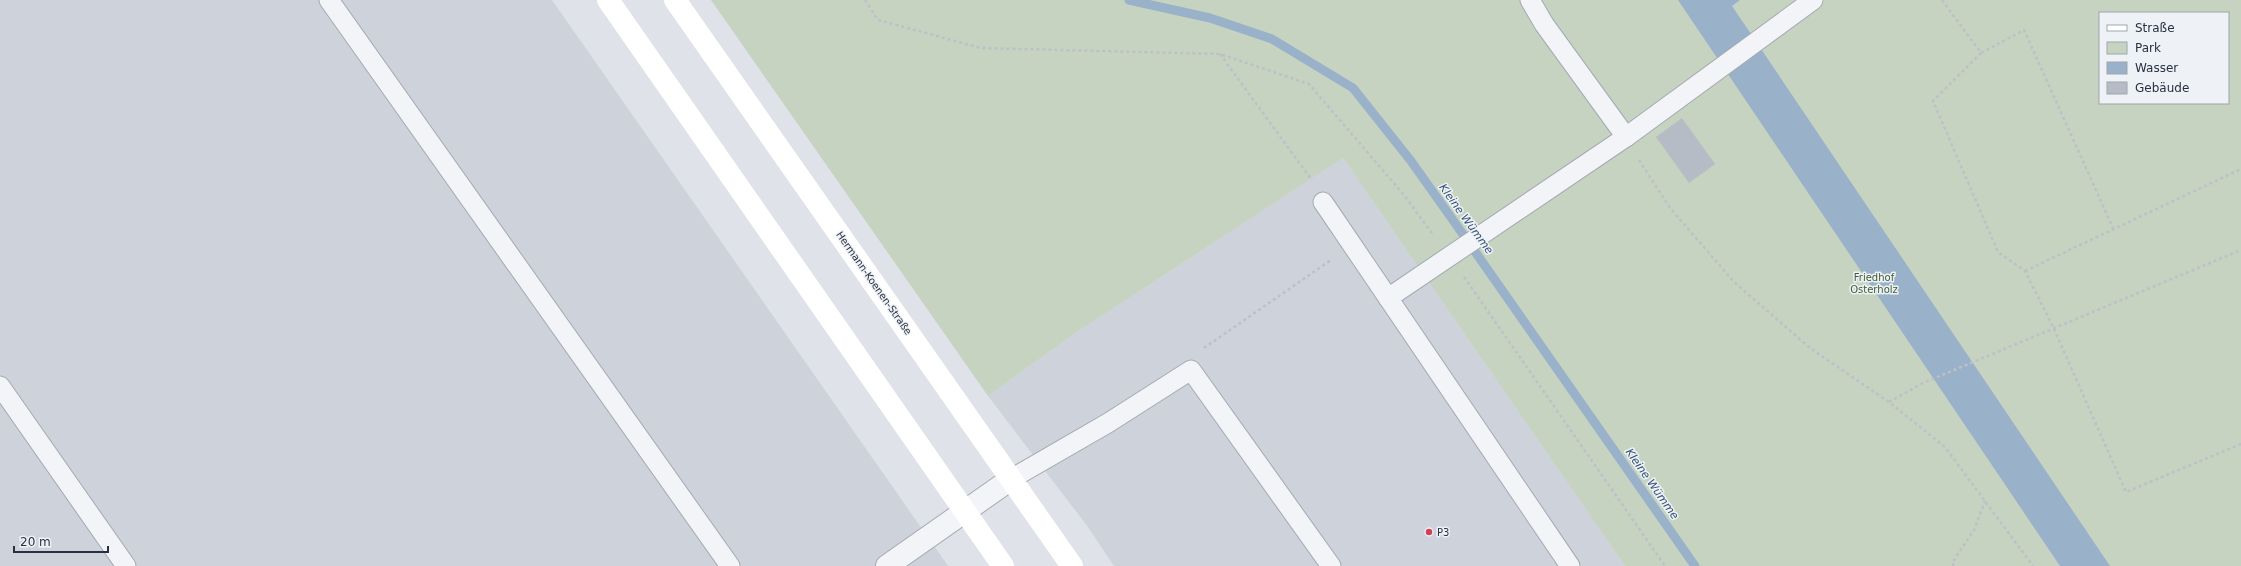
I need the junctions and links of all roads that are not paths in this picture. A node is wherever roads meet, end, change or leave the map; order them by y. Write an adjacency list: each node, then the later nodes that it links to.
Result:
1 (329, 0): 13 (lane)
2 (608, 0): 11 (main road)
3 (675, 0): 10 (main road, Hermann-Koenen-Straße)
4 (1530, 0): 6 (lane)
5 (1813, 0): 6 (lane)
6 (1626, 137): 8 (lane)
7 (1322, 202): 8 (lane)
8 (1388, 298): 18 (lane)
9 (0, 386): 12 (lane)
10 (1011, 479): 11 (street); 16 (main road, Hermann-Koenen-Straße); 17 (lane)
11 (964, 510): 14 (street); 15 (main road)
12 (126, 566)
13 (730, 566)
14 (886, 566)
15 (1003, 566)
16 (1072, 566)
17 (1331, 566)
18 (1570, 566)

